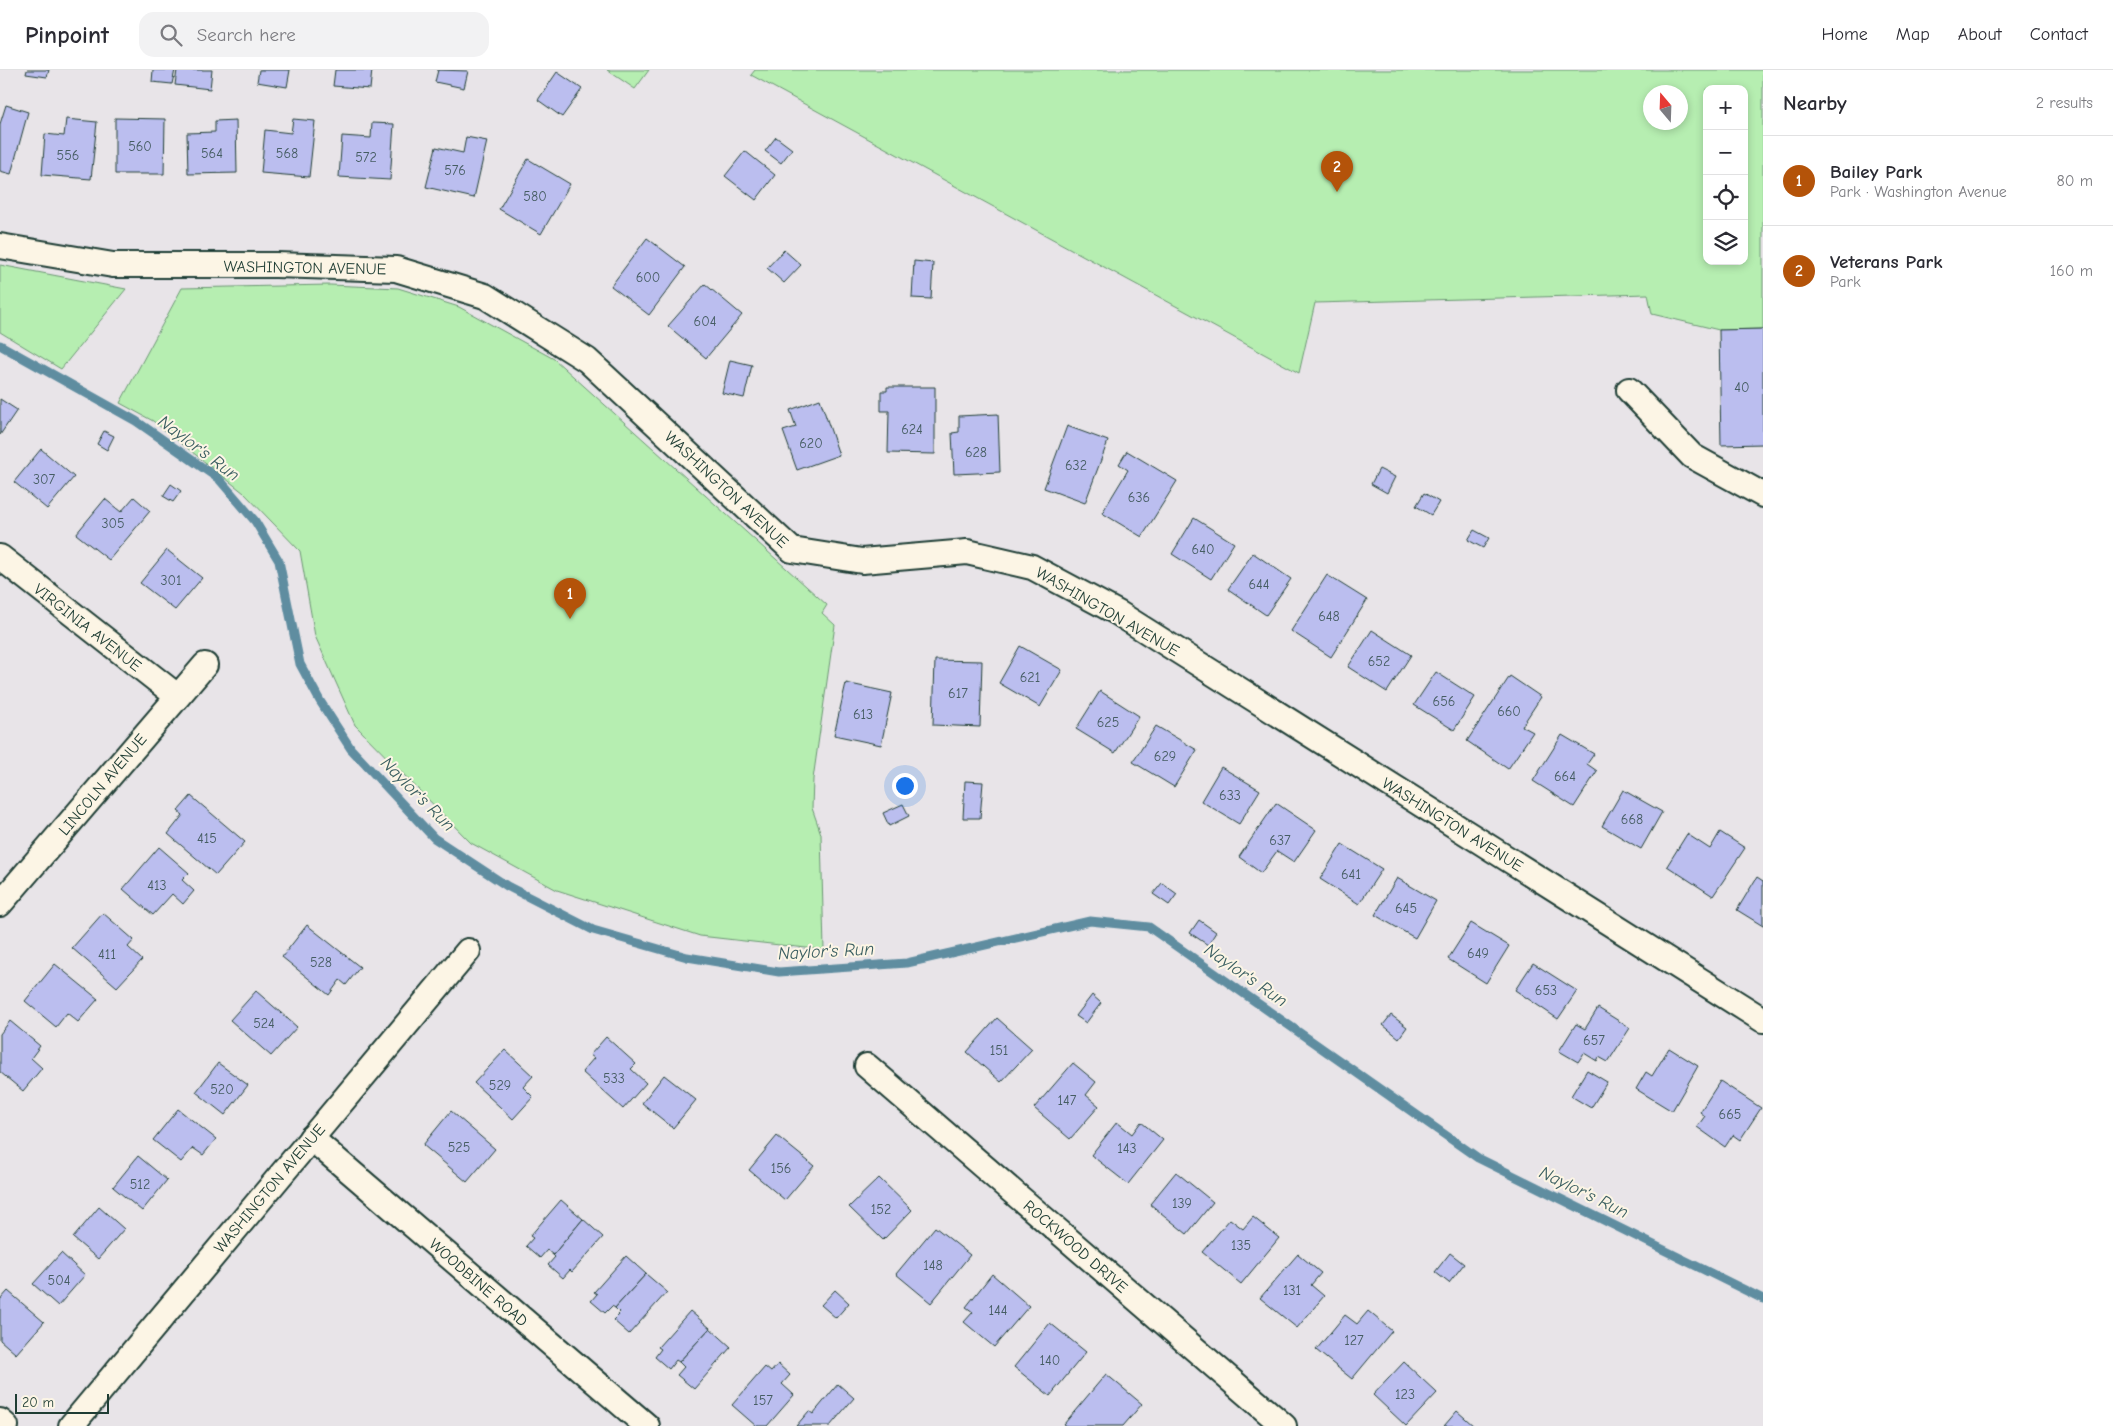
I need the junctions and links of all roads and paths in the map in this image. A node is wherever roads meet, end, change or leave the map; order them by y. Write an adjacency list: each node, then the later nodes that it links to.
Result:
1 (0, 246): 9 (street, WASHINGTON AVENUE)
2 (1629, 390): 3 (street)
3 (1763, 494)
4 (0, 557): 6 (street, VIRGINIA AVENUE)
5 (205, 665): 6 (street, LINCOLN AVENUE)
6 (177, 696): 7 (street, LINCOLN AVENUE)
7 (0, 904)
8 (468, 951): 11 (street, WASHINGTON AVENUE)
9 (1763, 1020)
10 (867, 1066): 16 (street, ROCKWOOD DRIVE)
11 (311, 1138): 14 (street, WASHINGTON AVENUE); 15 (street, WOODBINE ROAD)
12 (0, 1420): 13 (street)
13 (6, 1426)
14 (71, 1426)
15 (647, 1426)
16 (1284, 1426)

